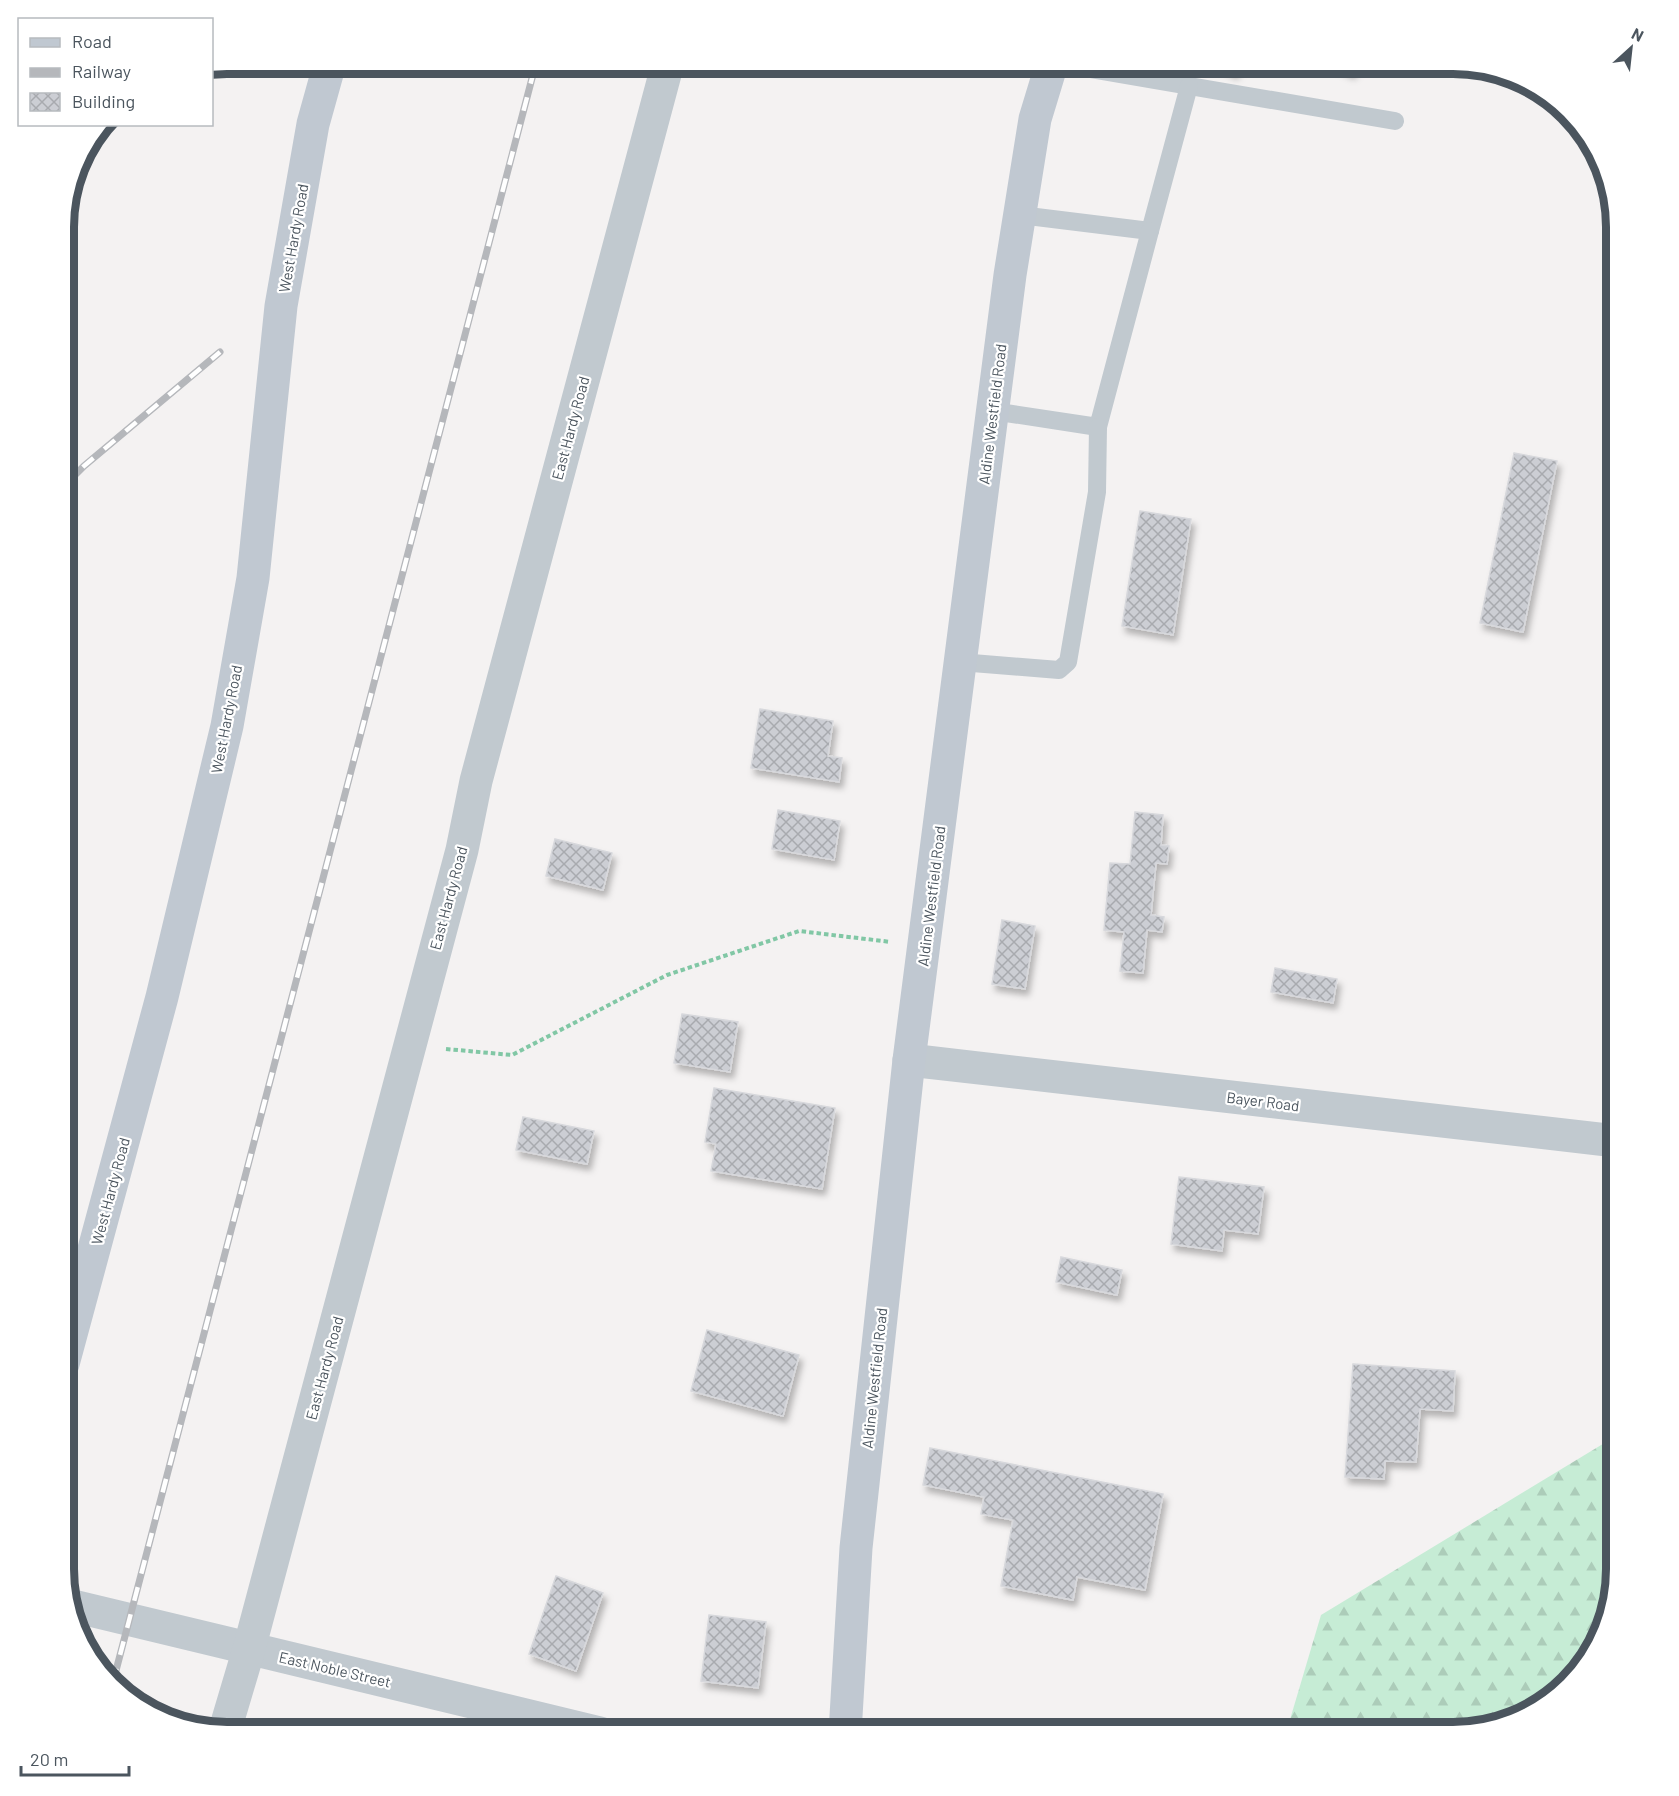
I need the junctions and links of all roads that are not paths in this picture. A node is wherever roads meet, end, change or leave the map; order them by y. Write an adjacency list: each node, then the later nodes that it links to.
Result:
1 (327, 74): 14 (main road, West Hardy Road)
2 (665, 74): 16 (street, East Hardy Road)
3 (1050, 74): 7 (main road, Aldine Westfield Road)
4 (1118, 74): 5 (lane)
5 (1188, 86): 6 (lane); 8 (lane)
6 (1395, 121)
7 (1020, 215): 8 (lane); 9 (main road, Aldine Westfield Road)
8 (1149, 231): 10 (lane)
9 (993, 411): 10 (lane); 11 (main road, Aldine Westfield Road)
10 (1098, 427): 11 (lane)
11 (960, 662): 12 (main road, Aldine Westfield Road)
12 (909, 1060): 13 (street, Bayer Road); 19 (main road, Aldine Westfield Road)
13 (1606, 1140)
14 (74, 1323)
15 (78, 1607): 16 (street, East Noble Street)
16 (249, 1649): 17 (street, East Hardy Road); 18 (street, East Noble Street)
17 (227, 1722)
18 (554, 1722)
19 (845, 1722)

